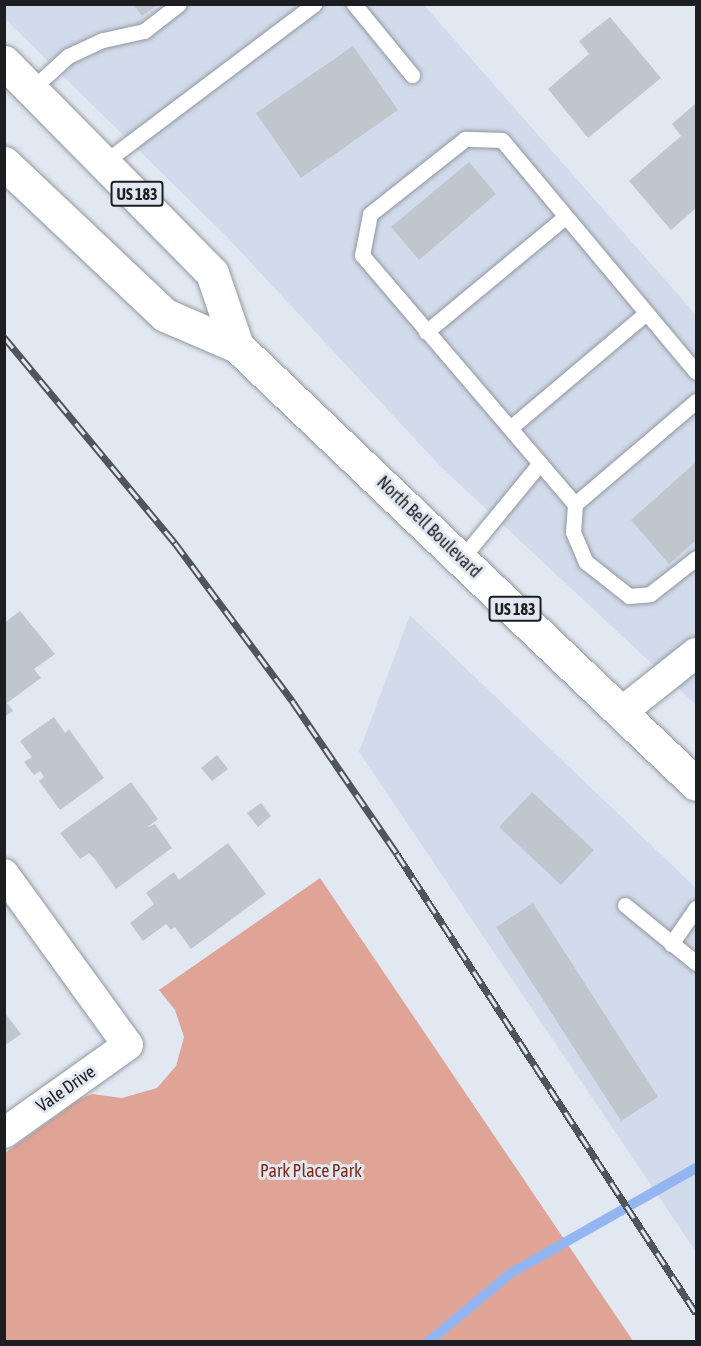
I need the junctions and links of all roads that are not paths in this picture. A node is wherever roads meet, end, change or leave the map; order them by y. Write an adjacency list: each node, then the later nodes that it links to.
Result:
1 (179, 4): 6 (lane)
2 (314, 4): 7 (lane)
3 (354, 4): 5 (lane)
4 (4, 62): 6 (main road, North Bell Boulevard / US 183)
5 (412, 75)
6 (33, 88): 7 (main road, North Bell Boulevard / US 183)
7 (106, 161): 12 (main road, North Bell Boulevard / US 183)
8 (4, 163): 12 (main road, North Bell Boulevard / US 183)
9 (564, 218): 10 (lane); 11 (lane); 11 (lane)
10 (646, 313): 13 (lane); 15 (lane)
11 (426, 332): 15 (lane)
12 (237, 346): 18 (main road, North Bell Boulevard / US 183)
13 (696, 372)
14 (696, 401): 17 (lane)
15 (510, 428): 16 (lane)
16 (540, 463): 17 (lane); 18 (lane)
17 (575, 504): 19 (lane)
18 (462, 558): 21 (main road, North Bell Boulevard / US 183)
19 (696, 558)
20 (696, 653): 21 (street)
21 (623, 711): 22 (main road, North Bell Boulevard / US 183)
22 (696, 784)
23 (4, 874): 28 (street, Vale Drive)
24 (625, 905): 26 (lane)
25 (696, 908): 26 (lane)
26 (671, 944): 27 (lane)
27 (696, 963)
28 (4, 1133)

